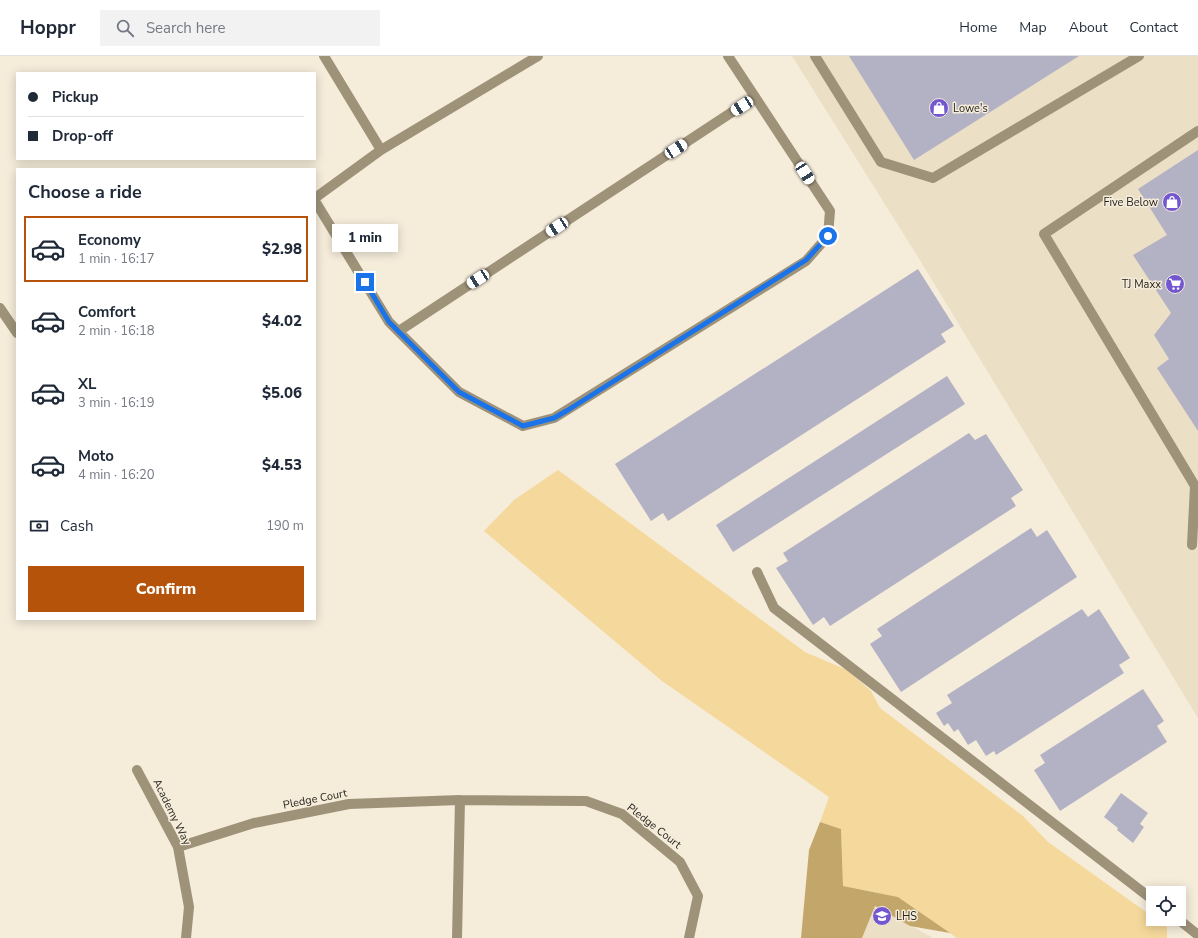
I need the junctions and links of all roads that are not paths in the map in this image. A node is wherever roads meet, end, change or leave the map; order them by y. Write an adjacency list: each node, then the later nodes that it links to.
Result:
1 (324, 56): 8 (street)
2 (538, 56): 8 (street)
3 (728, 56): 6 (street)
4 (815, 56): 5 (street)
5 (1139, 56)
6 (755, 97): 12 (street); 12 (street)
7 (1198, 132): 14 (street)
8 (381, 150): 9 (street)
9 (316, 197)
10 (316, 203): 12 (street)
11 (0, 308): 13 (street)
12 (399, 331)
13 (16, 332)
14 (1192, 545)
15 (757, 572): 19 (street)
16 (137, 770): 18 (street, Academy Way)
17 (460, 800): 18 (street, Pledge Court); 23 (street); 24 (street, Pledge Court)
18 (178, 847): 22 (street, Academy Way)
19 (1146, 895)
20 (1186, 925): 21 (street)
21 (1198, 935)
22 (186, 938)
23 (458, 938)
24 (689, 938)

